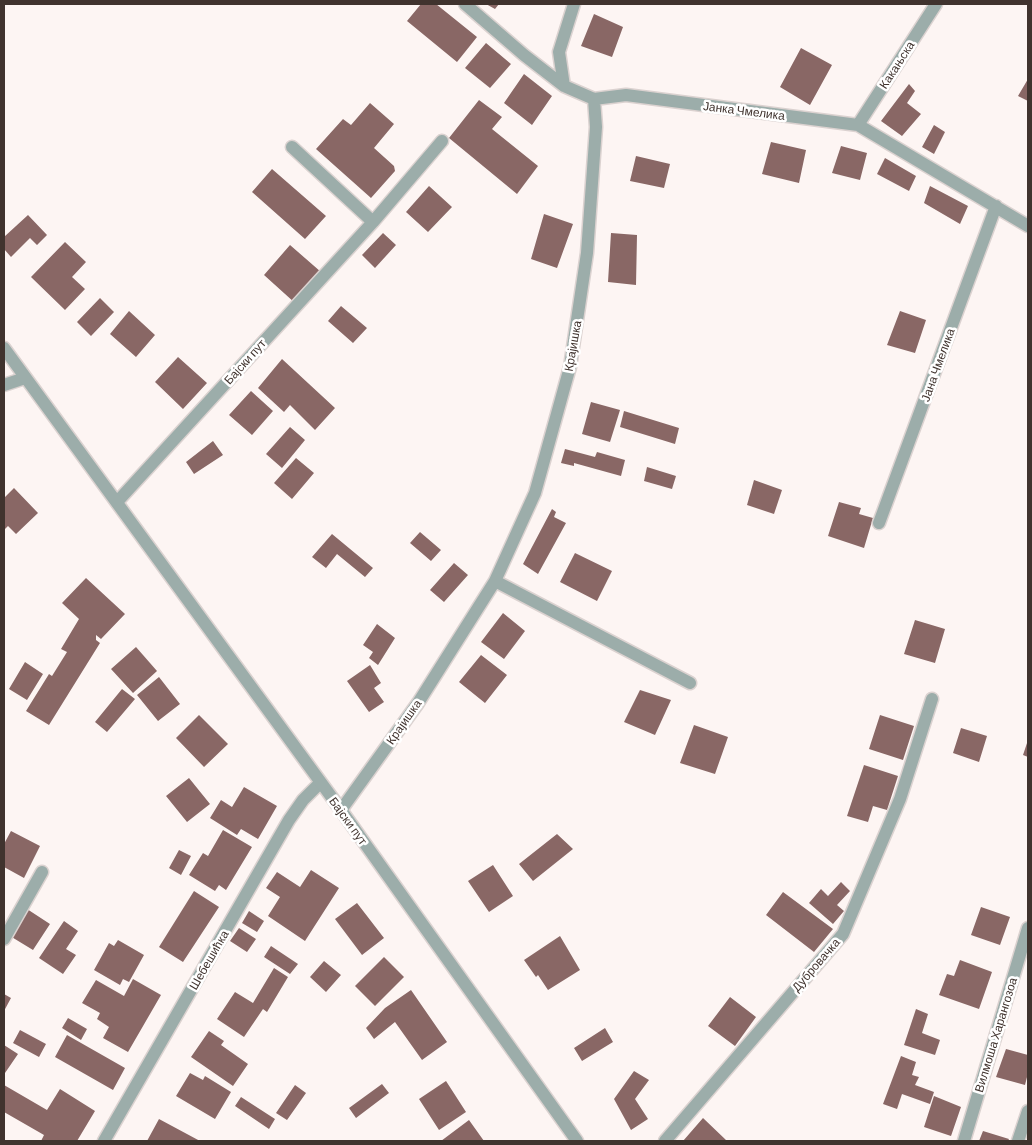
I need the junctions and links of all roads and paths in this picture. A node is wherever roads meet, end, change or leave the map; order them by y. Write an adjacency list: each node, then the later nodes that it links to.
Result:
1 (465, 4): 4 (street, Јанка Чмелика)
2 (574, 4): 4 (street)
3 (936, 4): 6 (street, Какањска)
4 (564, 86): 5 (street, Јанка Чмелика)
5 (594, 99): 6 (street, Јанка Чмелика); 17 (street, Крајишка)
6 (858, 125): 9 (street, Јанка Чмелика)
7 (442, 142): 10 (street, Бајски пут)
8 (292, 147): 10 (street)
9 (996, 206): 11 (street, Јанка Чмелика); 16 (street, Јана Чмелика)
10 (374, 222): 15 (street, Бајски пут)
11 (1028, 226)
12 (4, 348): 13 (street, Бајски пут)
13 (26, 378): 14 (street); 15 (street, Бајски пут)
14 (4, 385)
15 (117, 502): 20 (street, Бајски пут)
16 (880, 523)
17 (495, 581): 18 (street); 21 (street, Крајишка)
18 (690, 682)
19 (932, 699): 28 (street, Дубровачка)
20 (320, 783): 21 (street, Бајски пут); 26 (street, Шебешићка)
21 (341, 810): 27 (street, Бајски пут)
22 (42, 872): 24 (street)
23 (1028, 928): 29 (street, Вилмоша Харангозоа)
24 (4, 939)
25 (1028, 1111): 30 (street)
26 (104, 1141)
27 (577, 1141)
28 (664, 1141)
29 (964, 1141)
30 (1018, 1141)

